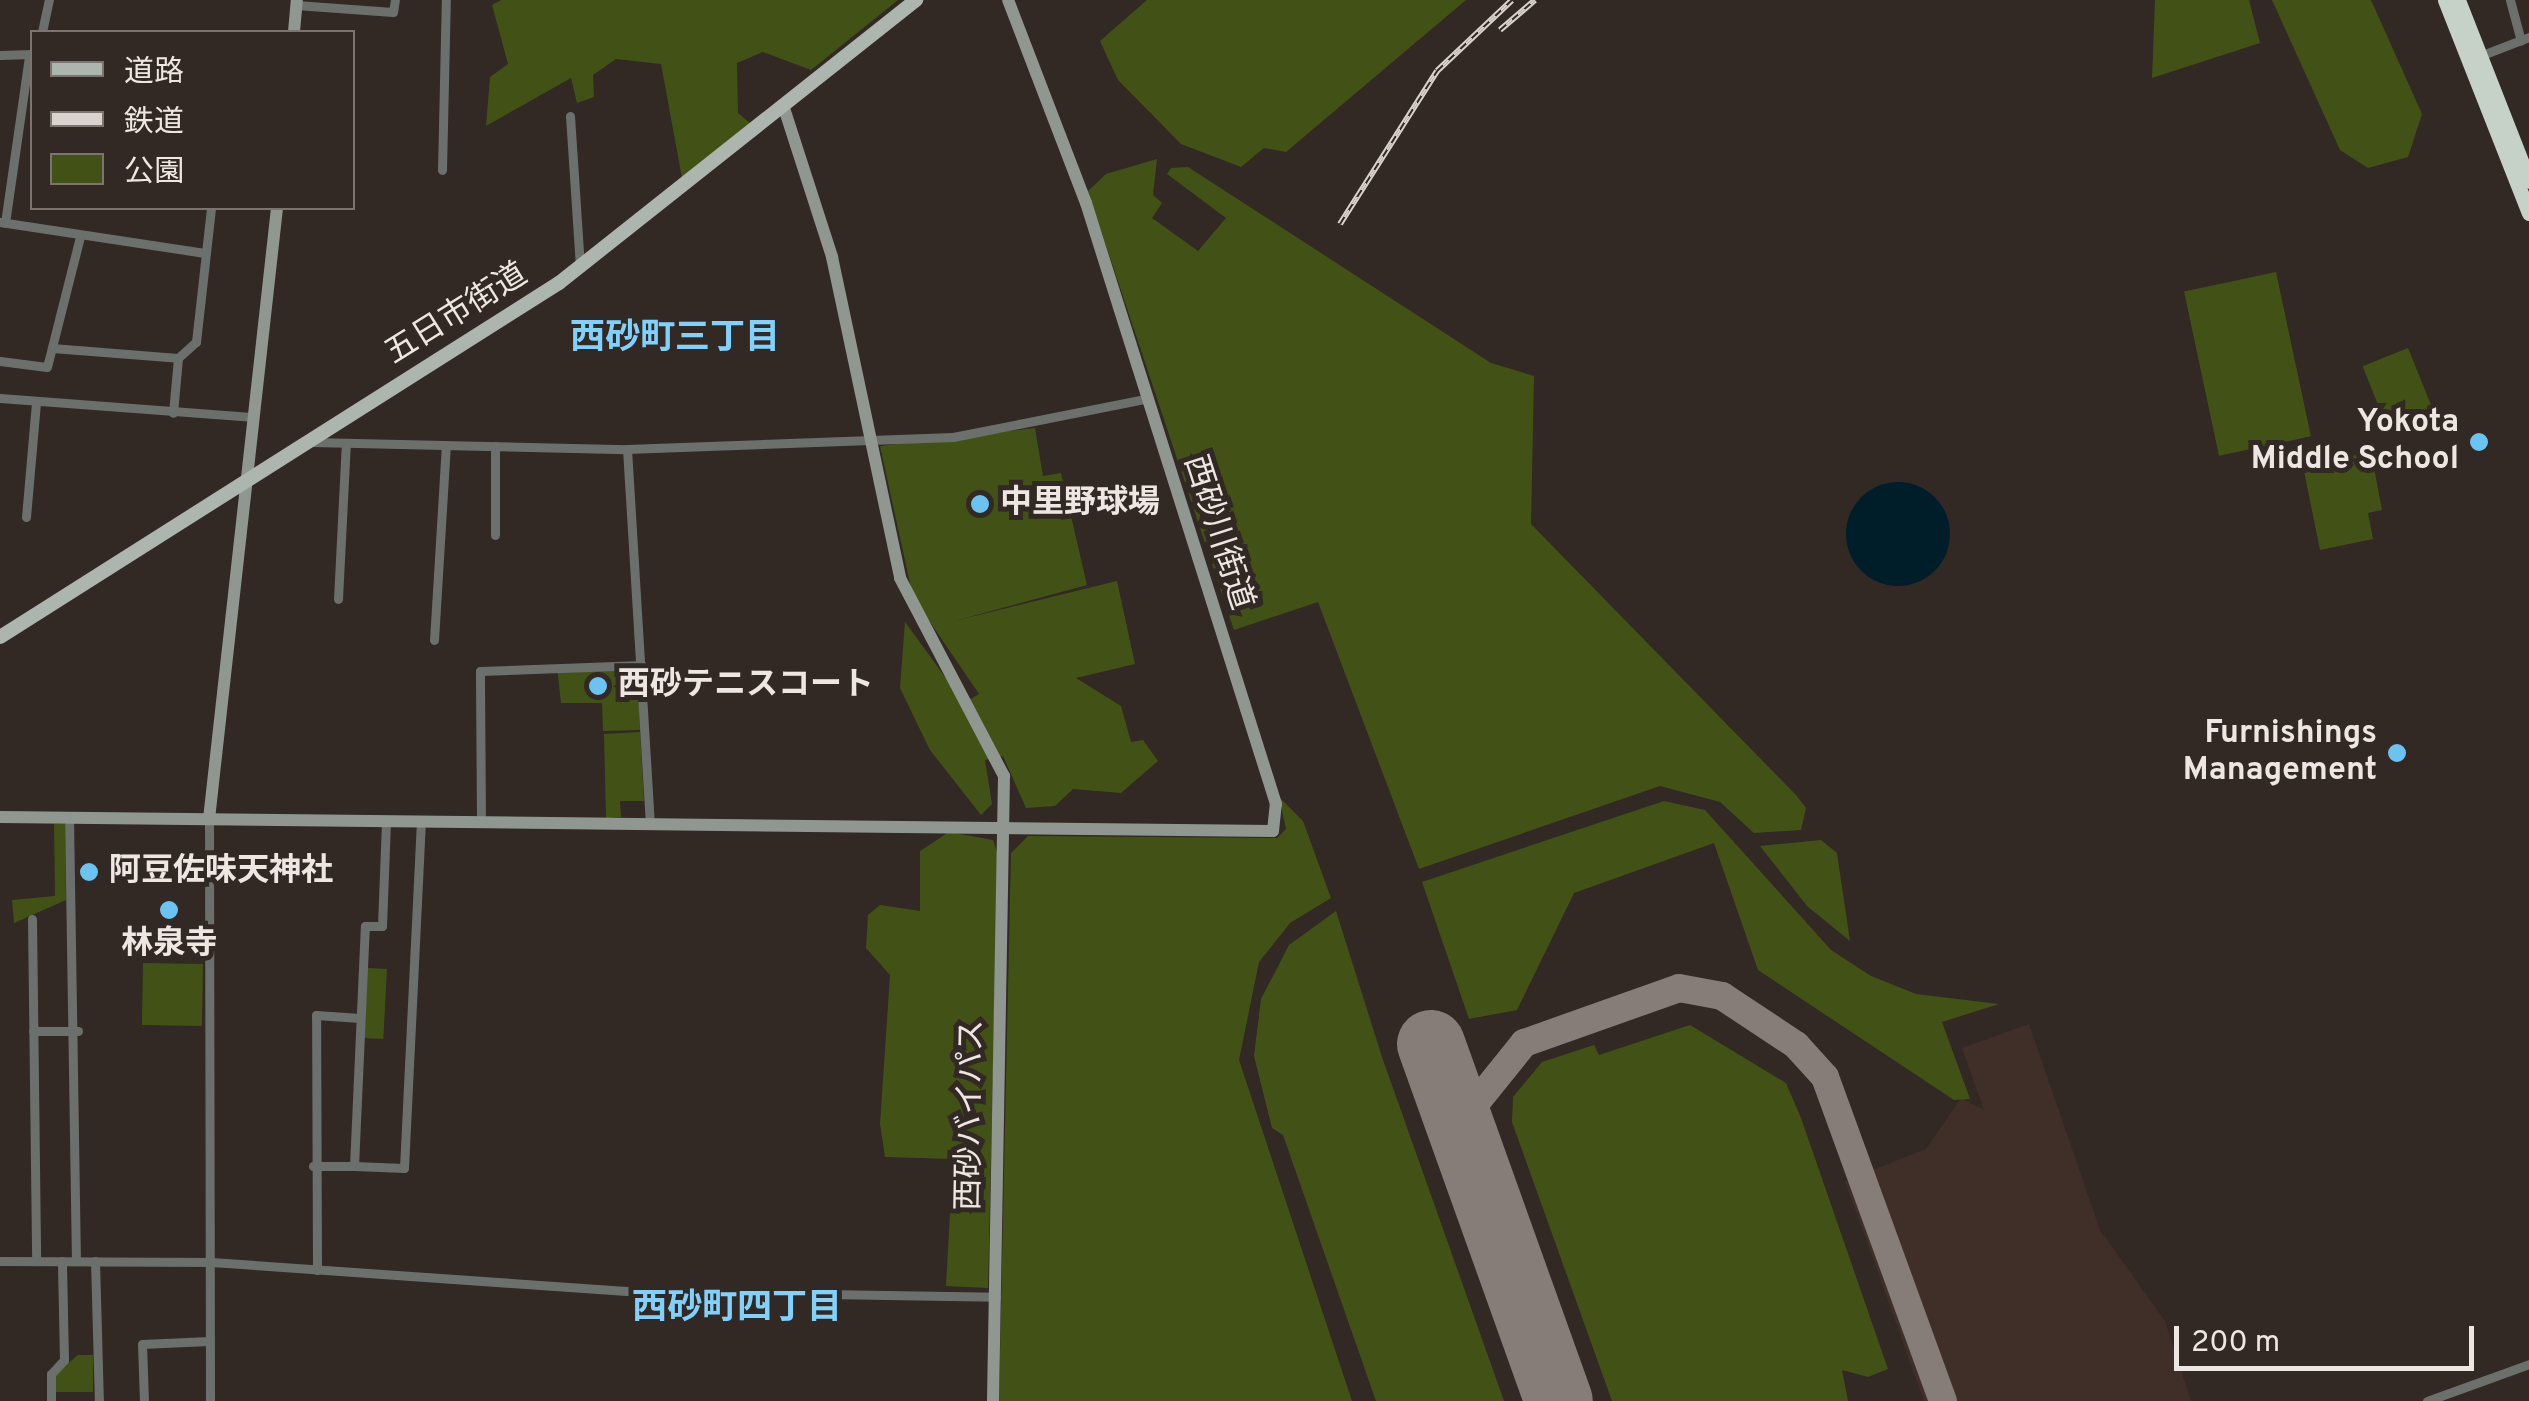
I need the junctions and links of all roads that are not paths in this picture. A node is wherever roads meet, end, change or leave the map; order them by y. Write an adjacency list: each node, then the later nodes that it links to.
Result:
1 (48, 0): 10 (street)
2 (395, 0): 9 (street)
3 (446, 0): 19 (street)
4 (916, 0): 17 (main road, 五日市街道)
5 (1008, 0): 32 (street, 西砂川街道)
6 (2445, 0): 20 (highway)
7 (2458, 0): 15 (highway)
8 (2510, 0): 12 (street)
9 (297, 2): 11 (street)
10 (42, 30)
11 (294, 30)
12 (2525, 39): 15 (street)
13 (0, 55): 14 (street)
14 (30, 55)
15 (2474, 58): 20 (highway)
16 (30, 61): 24 (street)
17 (784, 108): 27 (main road, 五日市街道); 36 (street, 西砂バイパス)
18 (570, 116): 27 (street)
19 (442, 170)
20 (2526, 187): 23 (highway)
21 (211, 210): 26 (street)
22 (277, 210): 35 (street)
23 (2529, 214)
24 (2, 222): 25 (street)
25 (80, 237): 26 (street); 28 (street)
26 (206, 253): 29 (street)
27 (580, 268): 37 (main road, 五日市街道)
28 (52, 348): 29 (street); 30 (street)
29 (178, 358): 34 (street)
30 (0, 361)
31 (0, 398): 33 (street)
32 (1145, 400): 36 (street); 56 (street, 西砂川街道)
33 (36, 402): 34 (street); 43 (street)
34 (173, 413): 35 (street)
35 (254, 417): 42 (street)
36 (870, 440): 41 (street); 56 (street, 西砂バイパス)
37 (308, 442): 38 (street); 42 (main road, 五日市街道)
38 (346, 443): 39 (street); 45 (street)
39 (446, 445): 40 (street); 47 (street)
40 (495, 446): 41 (street); 44 (street)
41 (627, 448): 48 (street)
42 (247, 481): 46 (main road, 五日市街道); 51 (street)
43 (26, 517)
44 (494, 536)
45 (338, 600)
46 (0, 637)
47 (434, 640)
48 (642, 665): 54 (street); 55 (street)
49 (0, 817): 50 (street)
50 (69, 817): 51 (street); 58 (street)
51 (209, 819): 52 (street); 70 (street)
52 (386, 821): 53 (street); 60 (street)
53 (421, 822): 54 (street); 64 (street)
54 (481, 822): 55 (street)
55 (650, 823): 56 (street)
56 (1006, 829): 72 (street, 西砂バイパス)
57 (56, 906): 58 (street)
58 (69, 906): 62 (street)
59 (32, 920): 61 (street)
60 (360, 1018): 63 (street); 64 (street)
61 (33, 1031): 62 (street); 66 (street)
62 (78, 1031): 68 (street)
63 (313, 1166): 64 (street); 71 (street)
64 (354, 1166)
65 (0, 1261): 66 (street)
66 (36, 1261): 67 (street)
67 (62, 1261): 68 (street); 75 (street)
68 (76, 1261): 69 (street)
69 (95, 1261): 70 (street); 76 (street)
70 (211, 1262): 71 (street); 73 (street)
71 (317, 1270): 72 (street)
72 (998, 1297): 79 (street, 西砂バイパス)
73 (209, 1342): 77 (street); 78 (street)
74 (2529, 1364): 80 (street)
75 (51, 1401)
76 (99, 1401)
77 (144, 1401)
78 (210, 1401)
79 (993, 1401)
80 (2428, 1401)

